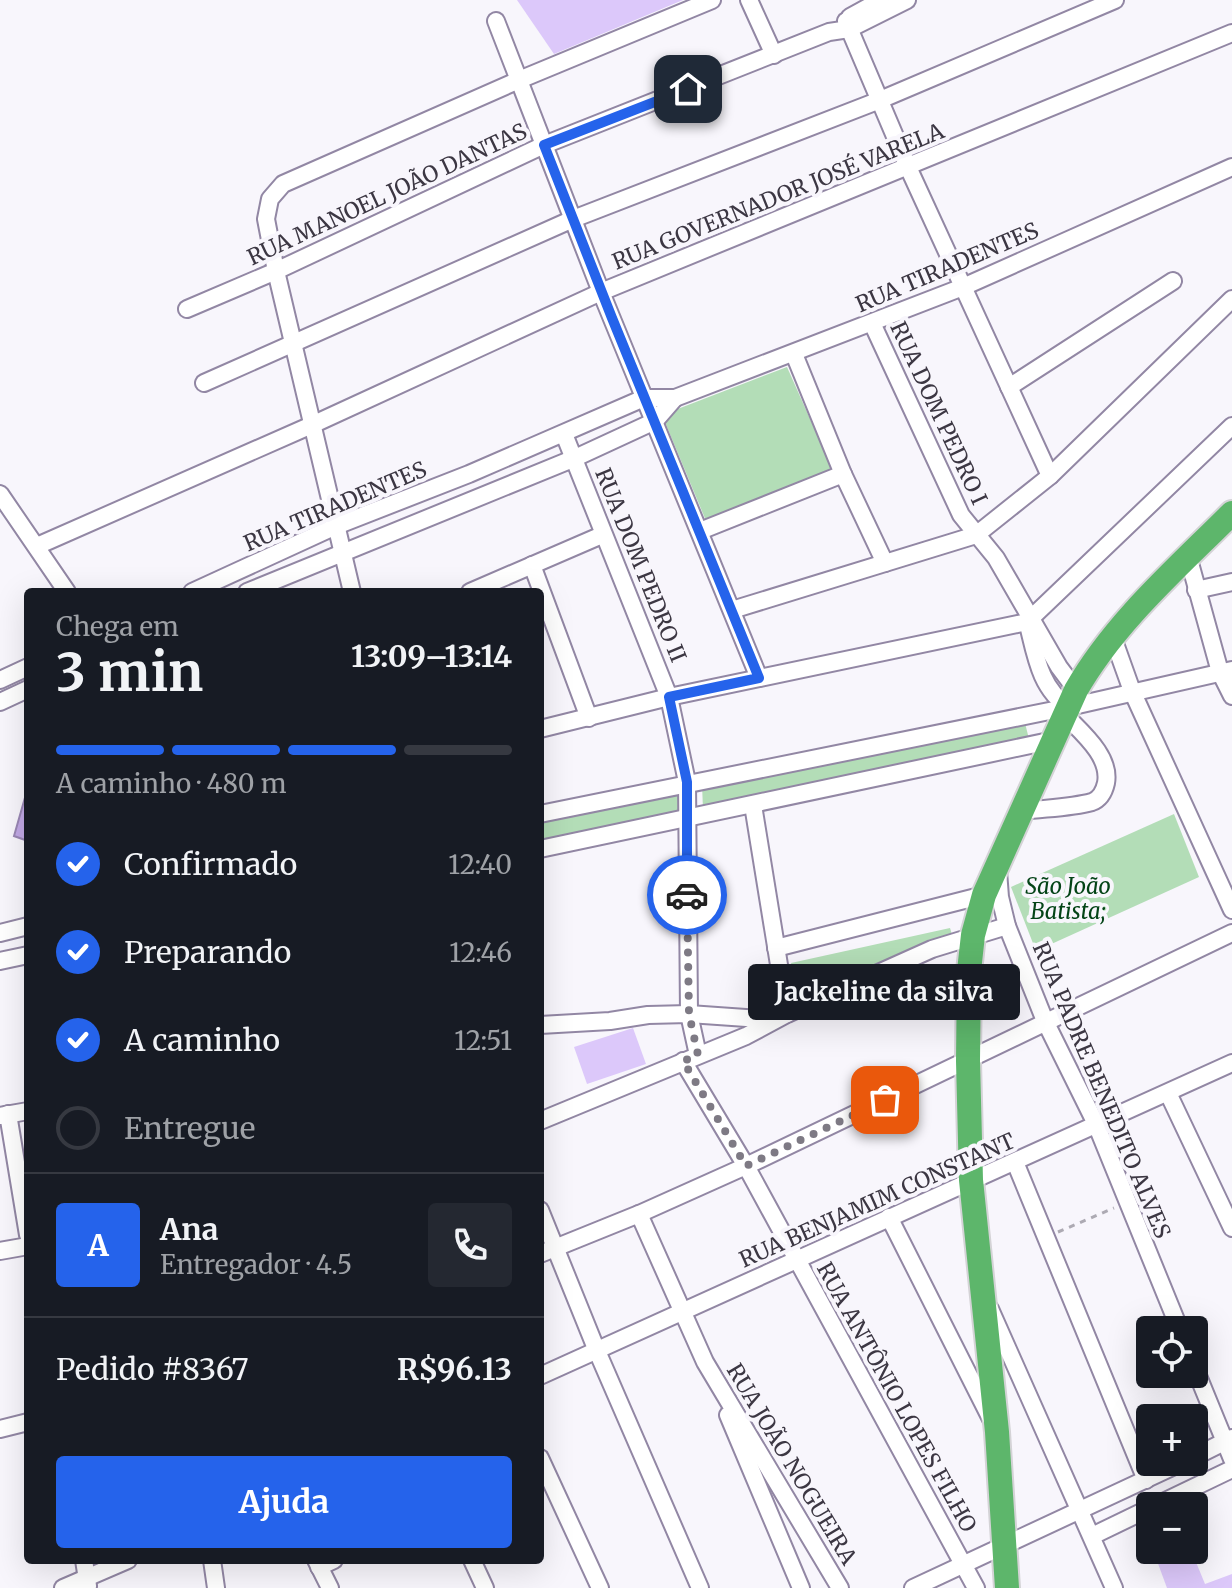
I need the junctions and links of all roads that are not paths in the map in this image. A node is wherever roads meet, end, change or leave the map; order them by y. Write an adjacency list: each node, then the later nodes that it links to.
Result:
1 (712, 0): 10 (street)
2 (749, 0): 9 (street)
3 (881, 0): 7 (street, RUA MANOEL JOÃO DANTAS)
4 (907, 0): 7 (street, RUA MANOEL JOÃO DANTAS)
5 (1115, 0): 11 (street)
6 (496, 21): 10 (street)
7 (847, 25): 9 (street, RUA MANOEL JOÃO DANTAS); 11 (street)
8 (1232, 33): 13 (street, RUA GOVERNADOR JOSÉ VARELA)
9 (774, 55): 12 (street, RUA MANOEL JOÃO DANTAS)
10 (519, 80): 12 (street); 16 (street)
11 (880, 100): 13 (street); 15 (street)
12 (544, 145): 15 (street); 16 (street, RUA MANOEL JOÃO DANTAS)
13 (908, 167): 18 (street); 19 (street, RUA GOVERNADOR JOSÉ VARELA)
14 (1232, 167): 18 (street, RUA TIRADENTES)
15 (573, 219): 19 (street); 23 (street)
16 (276, 271): 21 (street, RUA MANOEL JOÃO DANTAS); 23 (street)
17 (1173, 281): 26 (street)
18 (963, 287): 22 (street, RUA TIRADENTES); 26 (street)
19 (601, 292): 27 (street); 30 (street, RUA GOVERNADOR JOSÉ VARELA)
20 (1232, 299): 36 (street)
21 (187, 309)
22 (872, 323): 24 (street, RUA TIRADENTES); 43 (street, RUA DOM PEDRO I)
23 (295, 342): 25 (street); 30 (street)
24 (794, 354): 28 (street, RUA TIRADENTES); 35 (street)
25 (204, 383)
26 (1009, 387): 36 (street)
27 (644, 398): 28 (street, RUA TIRADENTES); 29 (street); 32 (street, RUA TIRADENTES)
28 (675, 398): 29 (street, RUA TIRADENTES)
29 (655, 421): 33 (street, RUA TIRADENTES); 41 (street)
30 (314, 424): 40 (street); 44 (street, RUA GOVERNADOR JOSÉ VARELA)
31 (1232, 426): 59 (street)
32 (564, 434): 33 (street, RUA DOM PEDRO II); 34 (street, RUA TIRADENTES)
33 (575, 458): 38 (street, RUA TIRADENTES); 42 (street, RUA DOM PEDRO II)
34 (469, 474): 38 (street); 40 (street, RUA TIRADENTES)
35 (843, 474): 41 (street); 47 (street)
36 (1050, 476): 43 (street)
37 (0, 494): 44 (street)
38 (480, 497): 45 (street, RUA TIRADENTES)
39 (1232, 513): 46 (highway)
40 (336, 526): 45 (street); 51 (street, RUA TIRADENTES)
41 (700, 531): 58 (street)
42 (602, 535): 48 (street); 68 (street, RUA DOM PEDRO II)
43 (976, 535): 47 (street); 59 (street, RUA DOM PEDRO I)
44 (37, 546): 50 (street)
45 (344, 552): 52 (street, RUA TIRADENTES); 53 (street)
46 (1188, 556): 56 (street); 60 (highway)
47 (885, 563): 58 (street)
48 (532, 565): 54 (street); 55 (street)
49 (1232, 582): 56 (street)
50 (64, 588)
51 (201, 588)
52 (257, 588)
53 (351, 588)
54 (479, 588)
55 (541, 588)
56 (1196, 590): 62 (street)
57 (544, 597): 71 (street)
58 (732, 610): 63 (street)
59 (1030, 621): 63 (street); 70 (street, RUA DOM PEDRO I)
60 (1112, 635): 66 (street); 70 (highway)
61 (24, 669): 64 (street)
62 (1226, 671): 66 (street); 67 (street)
63 (759, 678): 68 (street)
64 (0, 680)
65 (24, 691): 69 (street)
66 (1132, 691): 70 (street); 82 (street)
67 (1232, 696)
68 (669, 697): 71 (street); 74 (street, RUA DOM PEDRO II)
69 (0, 702)
70 (1074, 704): 73 (highway); 74 (street); 76 (street, RUA DOM PEDRO I)
71 (589, 718): 72 (street)
72 (544, 728)
73 (1054, 740): 75 (street); 76 (highway)
74 (687, 782): 77 (street); 78 (street, RUA DOM PEDRO II)
75 (753, 805): 78 (street); 88 (street)
76 (1023, 811): 80 (highway)
77 (544, 813)
78 (686, 820): 79 (street); 91 (street, RUA DOM PEDRO II)
79 (544, 848)
80 (998, 865): 81 (highway); 83 (street, RUA PADRE BENEDITO ALVES)
81 (984, 895): 87 (highway); 88 (street)
82 (1232, 910)
83 (1007, 926): 87 (street); 93 (street, RUA PADRE BENEDITO ALVES)
84 (24, 927): 85 (street)
85 (0, 933)
86 (1232, 933): 93 (street)
87 (973, 935): 92 (street); 96 (highway)
88 (776, 948): 92 (street)
89 (24, 956): 90 (street)
90 (0, 961)
91 (689, 1014): 92 (street); 94 (street); 95 (street, RUA ANTÔNIO LOPES FILHO)
92 (780, 1017): 95 (street)
93 (1045, 1021): 96 (street); 102 (street, RUA PADRE BENEDITO ALVES)
94 (544, 1025)
95 (690, 1058): 101 (street); 104 (street, RUA ANTÔNIO LOPES FILHO)
96 (968, 1061): 104 (street); 105 (highway)
97 (1232, 1063): 98 (street, RUA BENJAMIM CONSTANT)
98 (1168, 1093): 102 (street, RUA BENJAMIM CONSTANT); 109 (street)
99 (24, 1112): 100 (street)
100 (4, 1115): 107 (street)
101 (544, 1119)
102 (1096, 1124): 103 (street, RUA BENJAMIM CONSTANT); 116 (street, RUA PADRE BENEDITO ALVES)
103 (1015, 1162): 105 (street, RUA BENJAMIM CONSTANT); 130 (street)
104 (746, 1166): 106 (street); 113 (street, RUA ANTÔNIO LOPES FILHO)
105 (971, 1180): 108 (street, RUA BENJAMIM CONSTANT); 114 (highway)
106 (639, 1214): 112 (street); 115 (street, RUA JOÃO NOGUEIRA)
107 (24, 1215)
108 (889, 1217): 113 (street, RUA BENJAMIM CONSTANT); 123 (street)
109 (1232, 1228)
110 (24, 1247): 111 (street)
111 (0, 1251)
112 (547, 1251): 117 (street)
113 (797, 1261): 115 (street, RUA BENJAMIM CONSTANT); 140 (street, RUA ANTÔNIO LOPES FILHO)
114 (984, 1296): 123 (highway); 132 (street)
115 (684, 1312): 117 (street, RUA BENJAMIM CONSTANT); 118 (street, RUA JOÃO NOGUEIRA)
116 (1174, 1316)
117 (597, 1351): 119 (street, RUA BENJAMIM CONSTANT); 147 (street)
118 (705, 1362): 148 (street, RUA JOÃO NOGUEIRA); 149 (street, RUA JOÃO NOGUEIRA)
119 (544, 1374)
120 (1204, 1388): 124 (street)
121 (24, 1423): 122 (street)
122 (0, 1429)
123 (997, 1432): 135 (highway)
124 (1228, 1440): 125 (street); 126 (street)
125 (1208, 1450)
126 (1232, 1459)
127 (544, 1467): 146 (street)
128 (1232, 1469): 131 (street)
129 (1154, 1476): 130 (street)
130 (1146, 1480): 132 (street)
131 (1184, 1492)
132 (1080, 1510): 134 (street); 135 (street)
133 (1136, 1515): 134 (street)
134 (1092, 1536): 153 (street)
135 (1004, 1544): 140 (street); 152 (highway)
136 (117, 1564): 141 (street)
137 (213, 1564): 143 (street)
138 (324, 1564): 144 (street)
139 (474, 1564): 145 (street)
140 (963, 1564): 150 (street); 151 (street, RUA ANTÔNIO LOPES FILHO)
141 (87, 1575): 142 (street)
142 (63, 1588)
143 (216, 1588)
144 (330, 1588)
145 (485, 1588)
146 (600, 1588)
147 (700, 1588)
148 (801, 1588)
149 (840, 1588)
150 (913, 1588)
151 (976, 1588)
152 (1007, 1588)
153 (1114, 1588)

